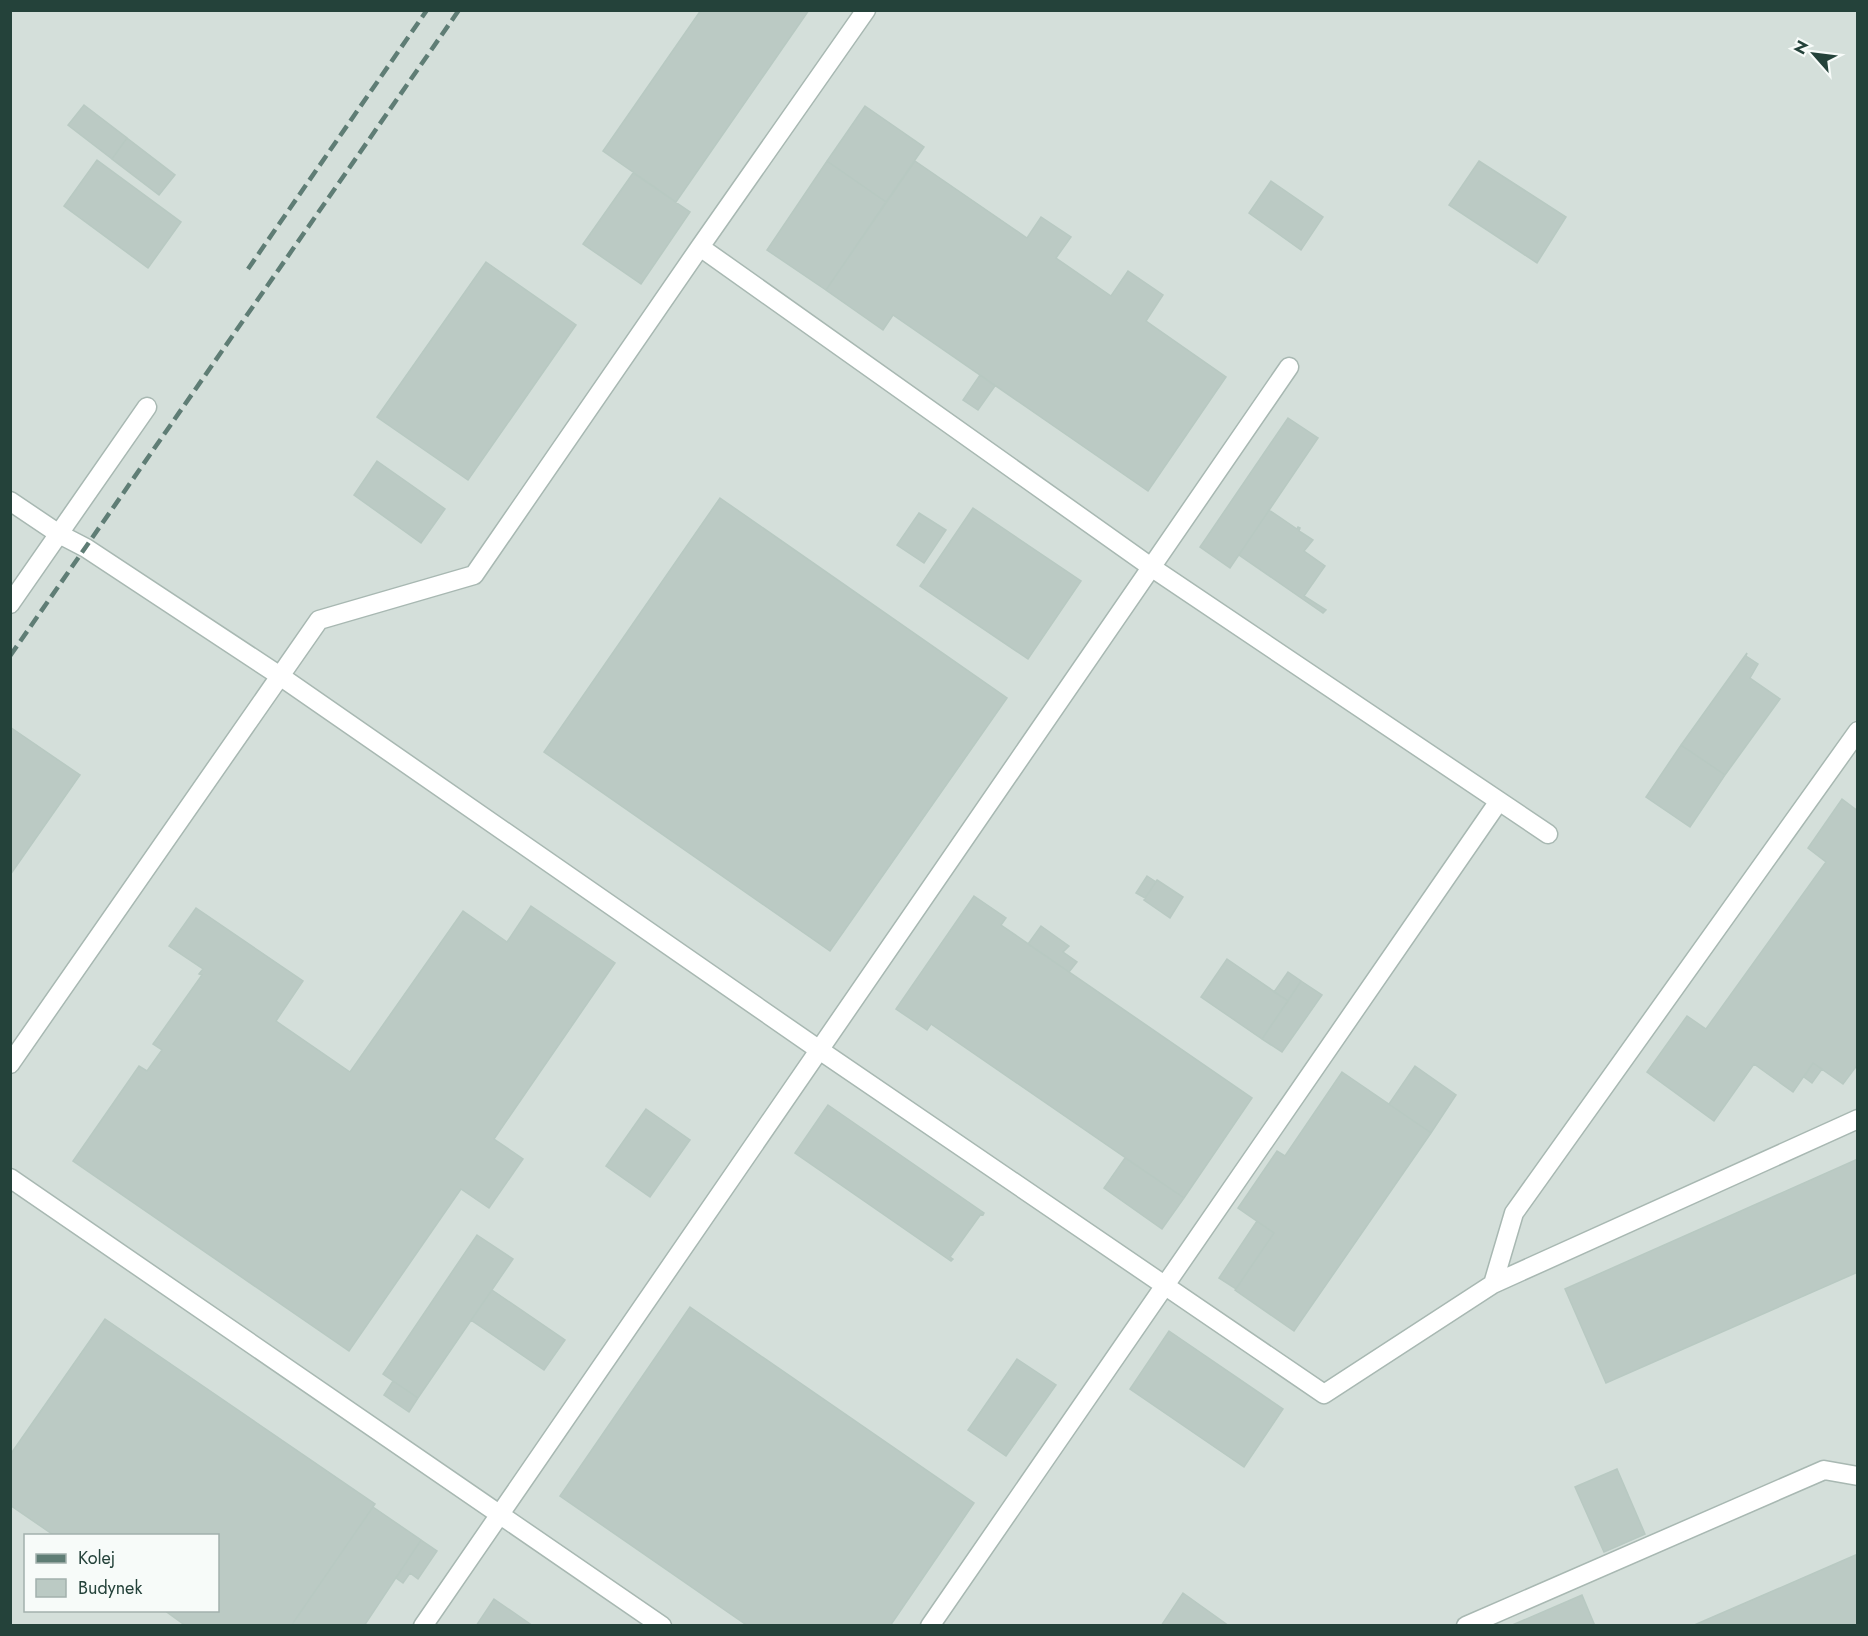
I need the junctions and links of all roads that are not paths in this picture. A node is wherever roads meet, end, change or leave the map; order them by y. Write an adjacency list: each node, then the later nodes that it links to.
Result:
1 (866, 10): 2 (lane)
2 (700, 247): 7 (lane); 9 (lane)
3 (1289, 367): 7 (lane)
4 (147, 407): 6 (lane)
5 (10, 501): 6 (lane)
6 (59, 534): 8 (lane); 9 (lane)
7 (1151, 567): 11 (lane); 13 (lane)
8 (10, 604)
9 (280, 676): 13 (lane); 14 (lane)
10 (1857, 731): 17 (lane)
11 (1499, 801): 12 (lane); 18 (lane)
12 (1548, 834)
13 (818, 1049): 18 (lane); 20 (lane)
14 (10, 1064)
15 (1857, 1119): 17 (lane)
16 (10, 1178): 20 (lane)
17 (1493, 1284): 18 (lane)
18 (1164, 1285): 23 (lane)
19 (1857, 1476): 24 (lane)
20 (499, 1514): 21 (lane); 22 (lane)
21 (423, 1626)
22 (662, 1626)
23 (930, 1626)
24 (1466, 1626)

